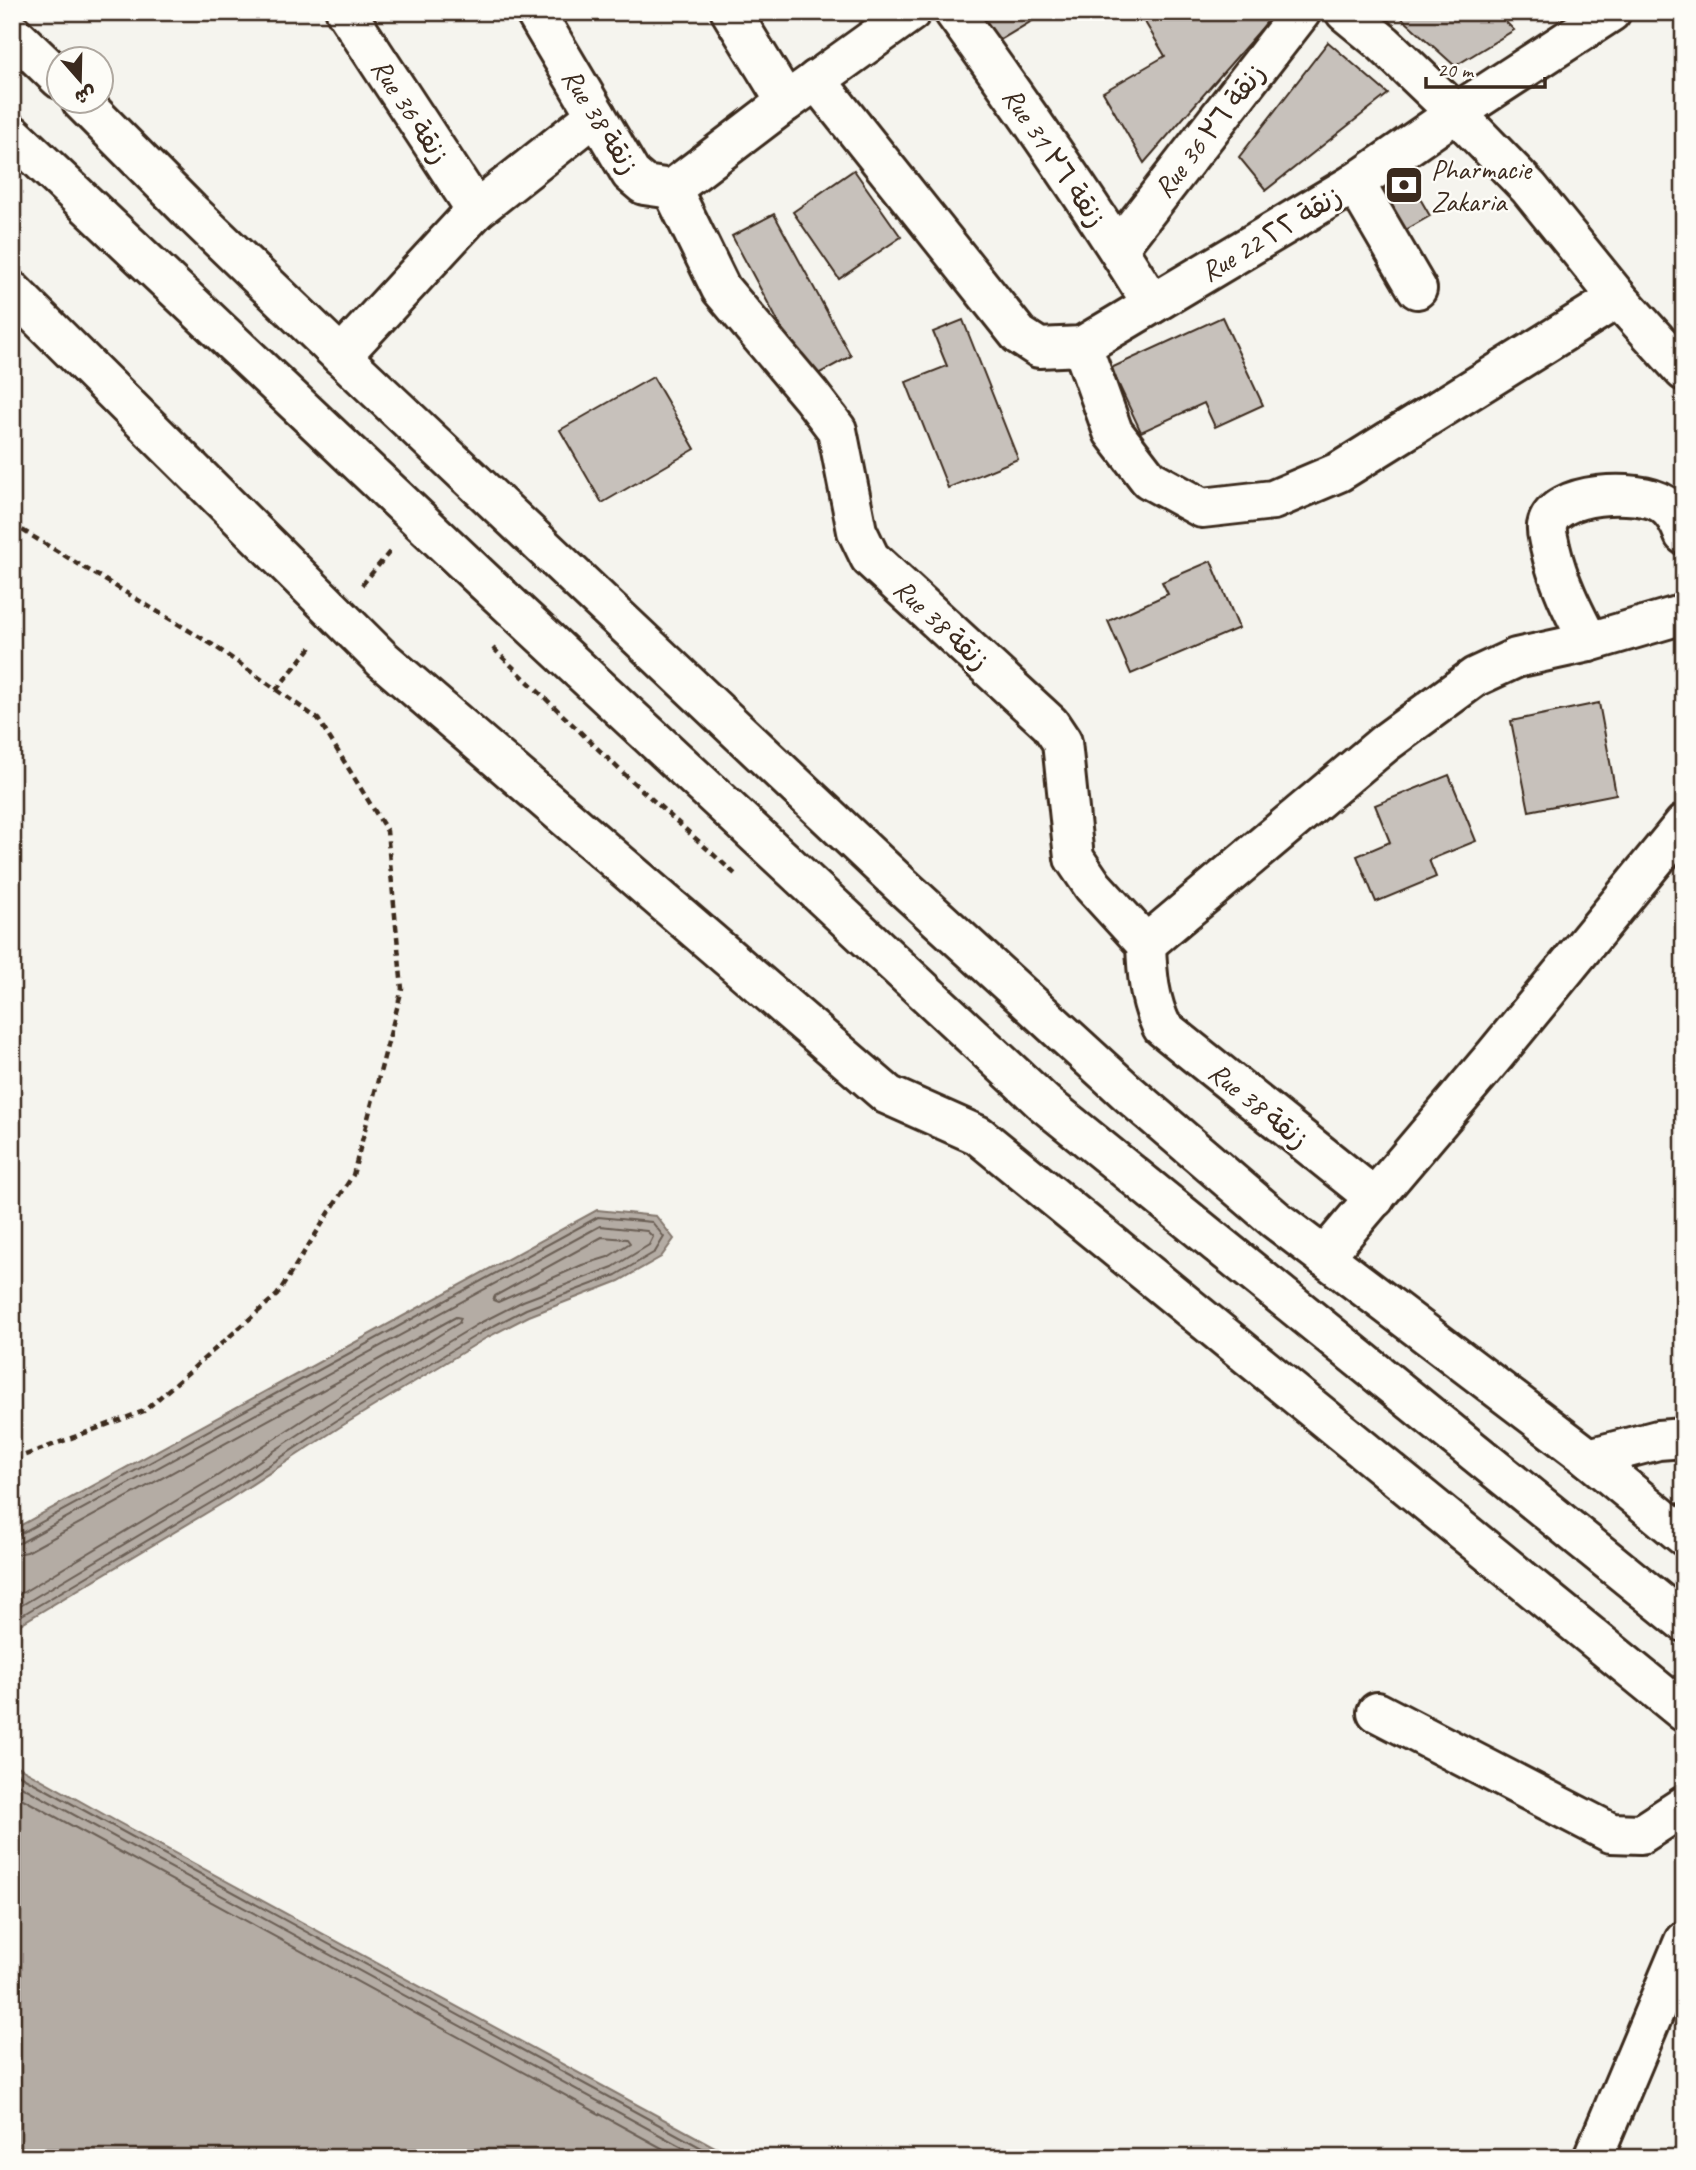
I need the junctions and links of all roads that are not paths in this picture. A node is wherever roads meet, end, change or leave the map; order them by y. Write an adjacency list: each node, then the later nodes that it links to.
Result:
1 (346, 12): 18 (street, Rue 36 زنقة)
2 (535, 12): 13 (street, Rue 38 زنقة)
3 (731, 12): 11 (street)
4 (911, 12): 11 (street)
5 (954, 12): 19 (street, Rue 31 زنقة ٣٦)
6 (1301, 12): 19 (street, Rue 36 زنقة ٣٦)
7 (1345, 12): 12 (street)
8 (1611, 12): 12 (street, Rue 22 زنقة ٢٢)
9 (12, 33): 10 (street)
10 (46, 66)
11 (801, 91): 17 (street); 24 (street)
12 (1456, 113): 16 (street, Rue 22 زنقة ٢٢); 22 (street)
13 (596, 115): 17 (street, Rue 38 زنقة); 18 (street)
14 (96, 116): 25 (street)
15 (12, 134): 37 (street)
16 (1355, 183): 20 (street); 23 (street, Rue 22 زنقة ٢٢)
17 (672, 189): 31 (street, Rue 38 زنقة)
18 (476, 210): 25 (street)
19 (1118, 248): 23 (street, Rue 31 زنقة ٣٦)
20 (1417, 289)
21 (12, 291): 39 (street)
22 (1618, 298): 24 (street); 26 (street)
23 (1152, 304): 24 (street, Rue 22 زنقة ٢٢)
24 (1082, 346)
25 (341, 356): 33 (street)
26 (1684, 371)
27 (1684, 535): 29 (street)
28 (1684, 614): 29 (street)
29 (1589, 642): 31 (street)
30 (1680, 837): 32 (street)
31 (1146, 944): 32 (street, Rue 38 زنقة)
32 (1375, 1198): 33 (street)
33 (1324, 1257): 35 (street)
34 (1684, 1438): 35 (street)
35 (1589, 1458): 36 (street)
36 (1684, 1536)
37 (1684, 1622)
38 (1377, 1712): 40 (street)
39 (1684, 1713)
40 (1684, 1806)
41 (1684, 1941): 42 (street)
42 (1593, 2158)

